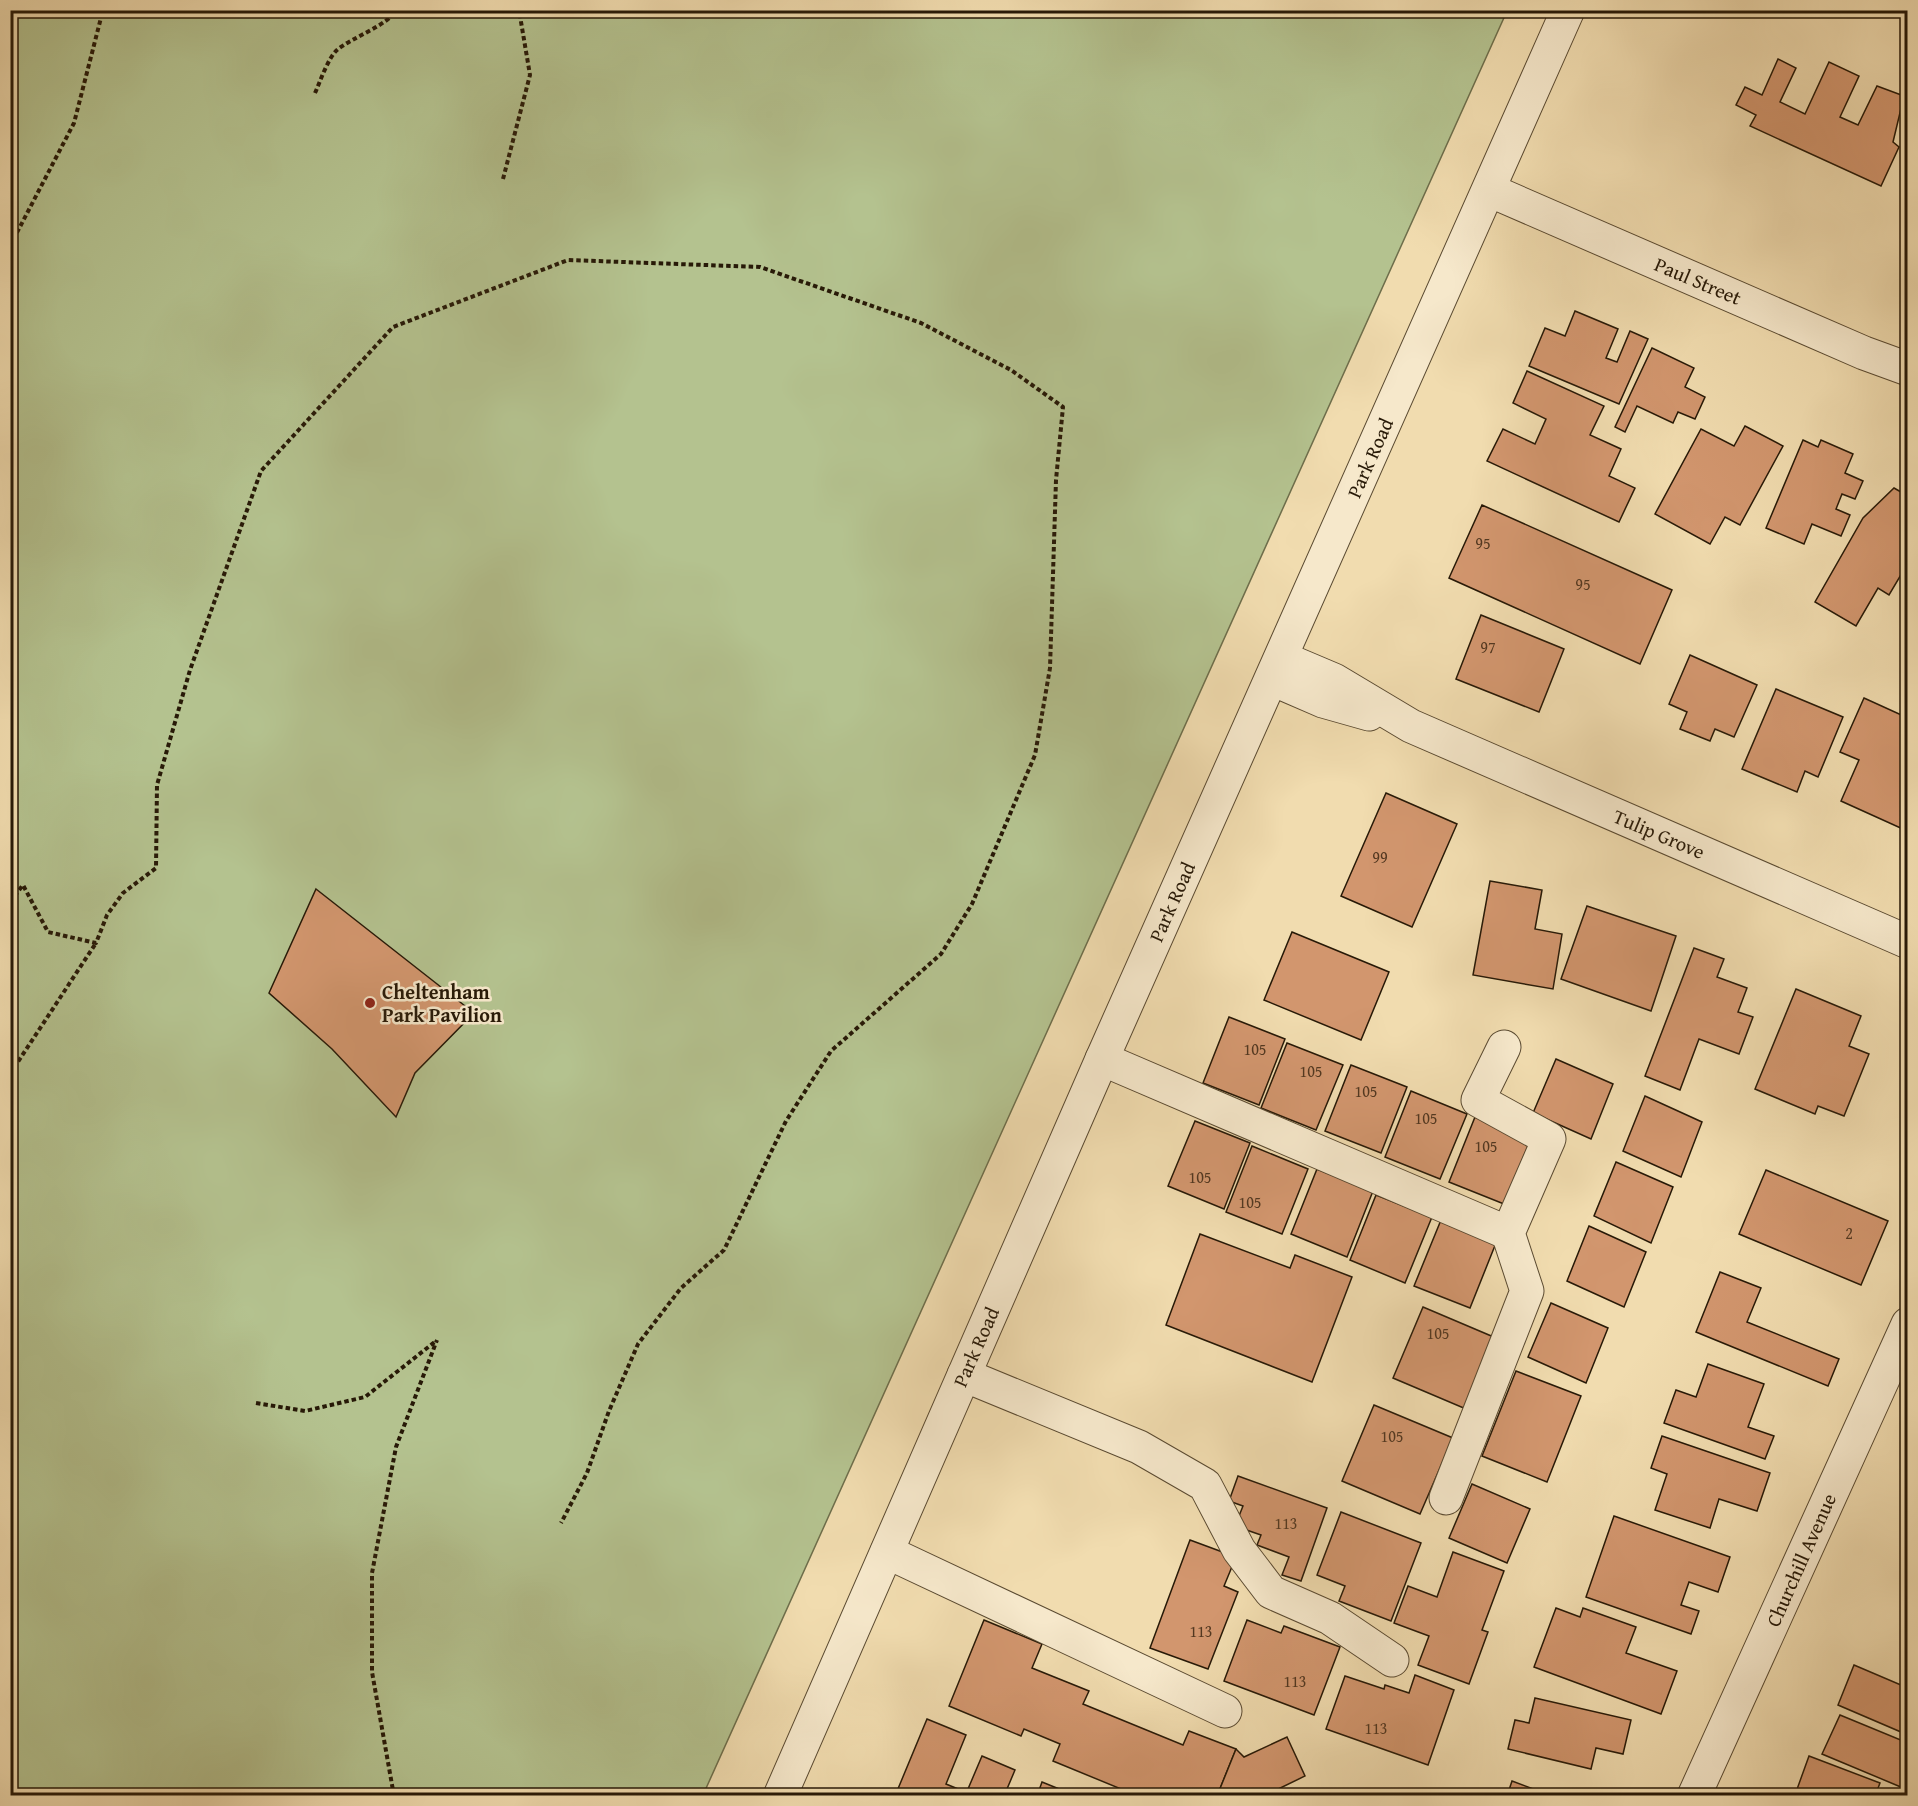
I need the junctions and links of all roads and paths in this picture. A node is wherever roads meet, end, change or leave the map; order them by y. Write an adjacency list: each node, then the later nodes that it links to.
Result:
1 (103, 10): 8 (path)
2 (396, 10): 5 (path)
3 (519, 10): 6 (path)
4 (1568, 10): 7 (street, Park Road)
5 (315, 93)
6 (502, 179)
7 (1489, 190): 9 (street, Paul Street); 10 (street, Park Road)
8 (10, 246)
9 (1908, 369)
10 (1277, 669): 12 (street, Tulip Grove); 15 (street, Park Road)
11 (10, 902): 13 (path)
12 (1908, 942)
13 (96, 943): 16 (path); 22 (path)
14 (1504, 1047): 17 (street)
15 (1102, 1059): 17 (street); 19 (street, Park Road)
16 (10, 1074)
17 (1508, 1233): 21 (street)
18 (1908, 1324): 28 (street, Churchill Avenue)
19 (964, 1375): 23 (street, Park Road); 24 (street)
20 (256, 1403): 27 (path)
21 (1446, 1498)
22 (561, 1523)
23 (887, 1552): 25 (street); 26 (street, Park Road)
24 (1392, 1660)
25 (1225, 1711)
26 (789, 1793)
27 (394, 1796)
28 (1694, 1796)

